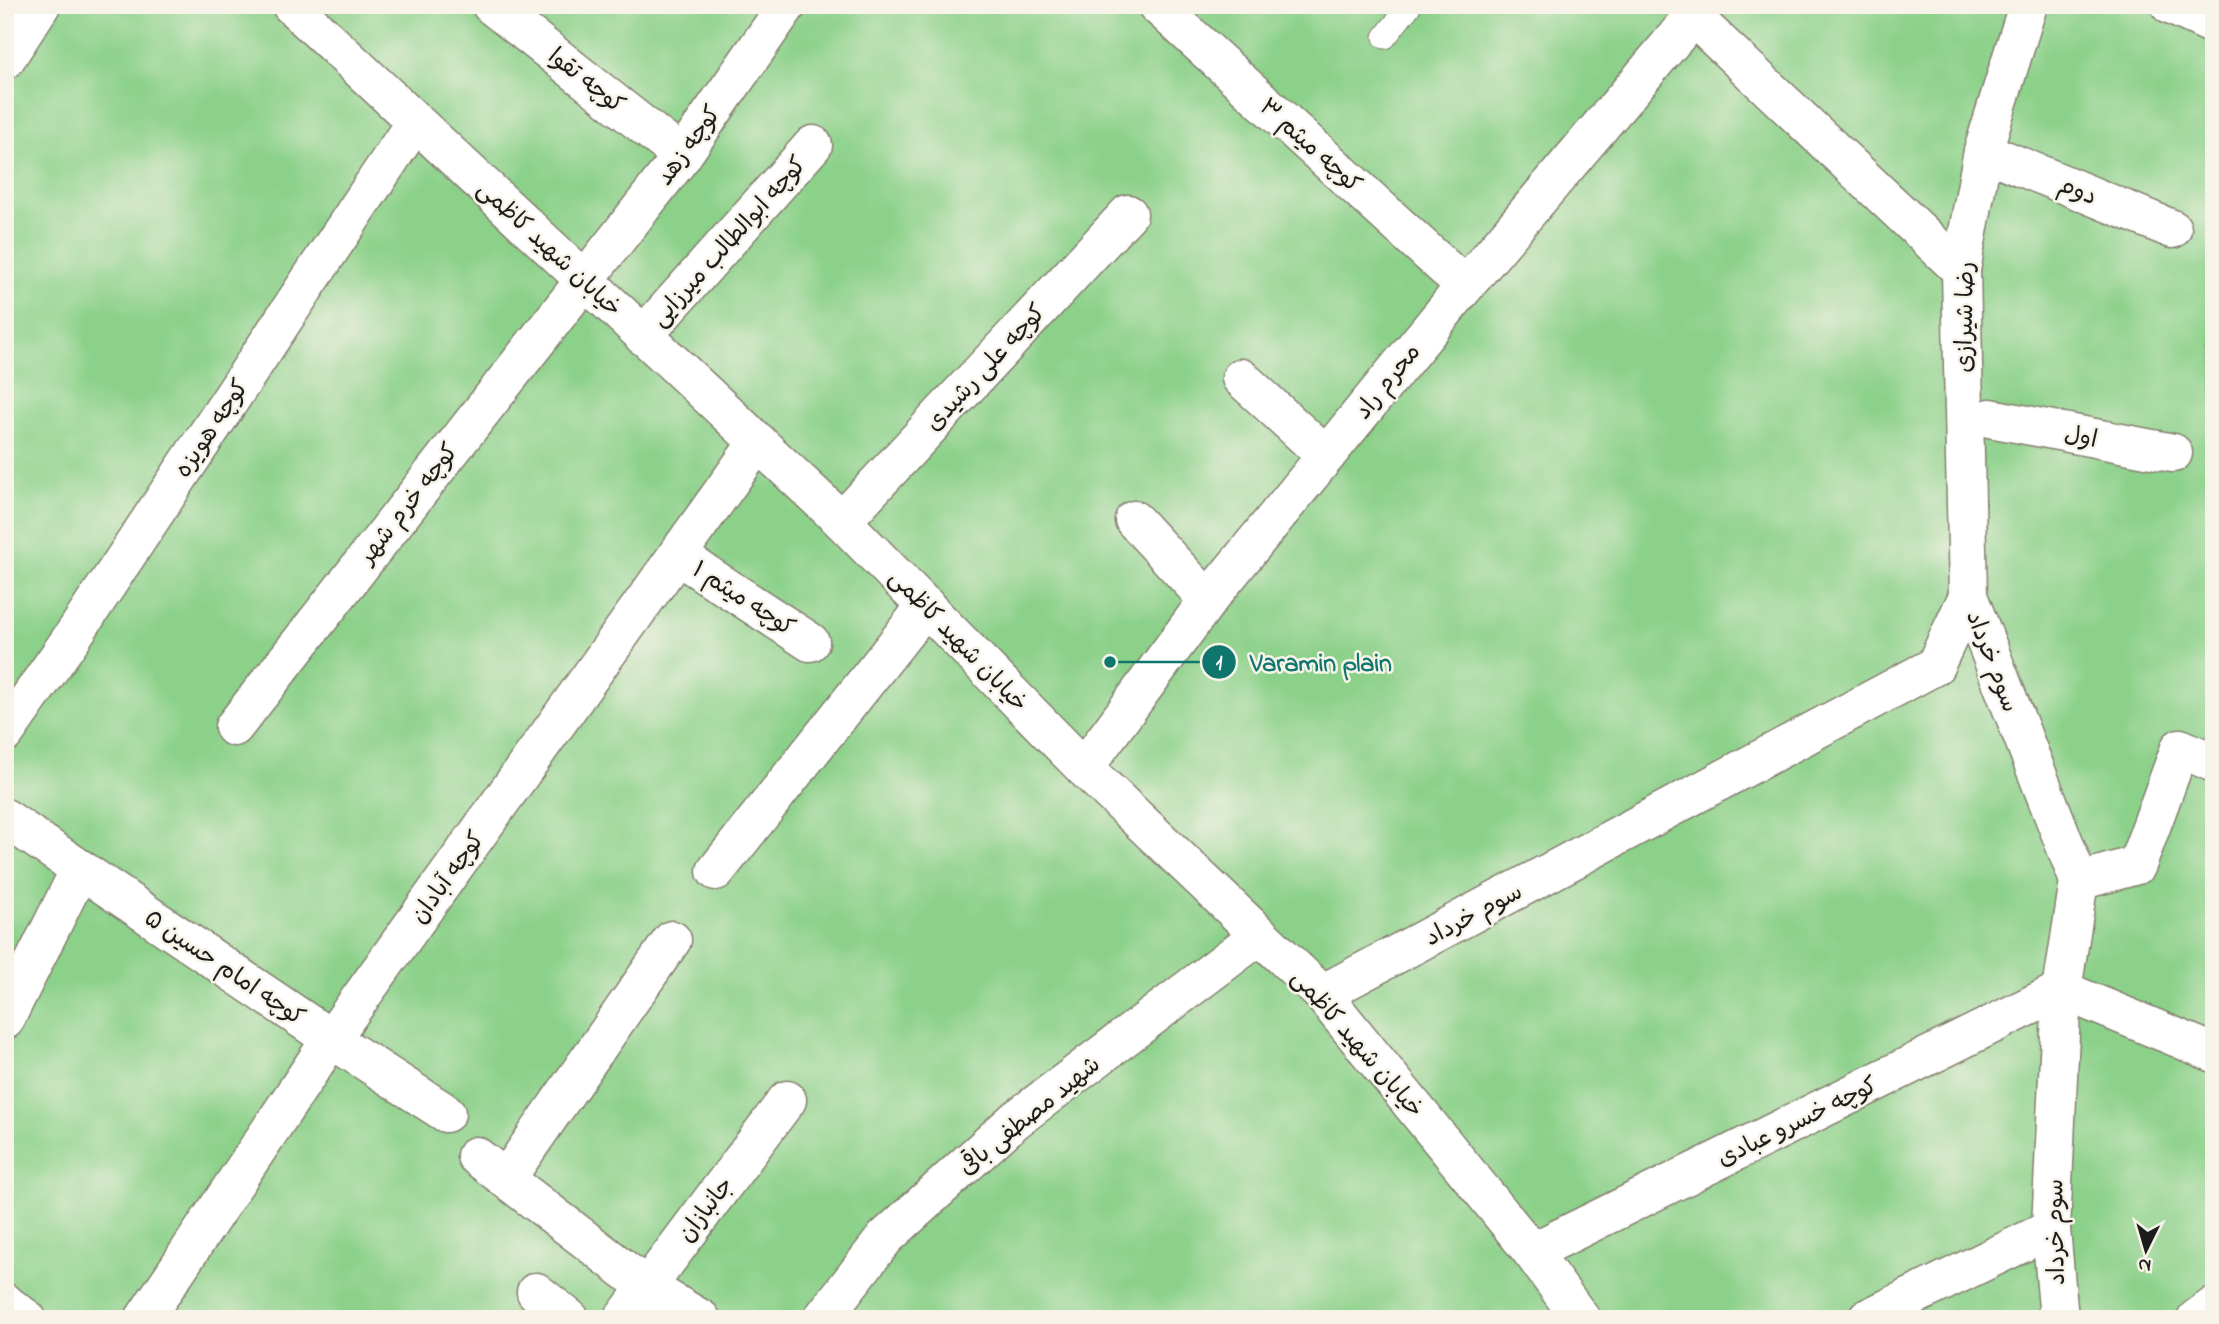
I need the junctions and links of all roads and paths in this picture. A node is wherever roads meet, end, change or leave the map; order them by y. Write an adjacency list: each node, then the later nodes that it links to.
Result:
1 (41, 5): 12 (street)
2 (291, 5): 13 (street, خیابان شهید کاظمی)
3 (491, 5): 16 (street, کوچه تقوا)
4 (787, 5): 16 (street, کوچه زهد)
5 (1157, 5): 21 (street, کوچه میثم ۳)
6 (1410, 5): 11 (lane)
7 (2028, 5): 15 (street, رضا شیرازی)
8 (2170, 5): 10 (street)
9 (1698, 11): 19 (street); 21 (street, محرم راد)
10 (2214, 25)
11 (1385, 37)
12 (5, 60)
13 (415, 121): 20 (street, خیابان شهید کاظمی); 36 (street, کوچه هویزه)
14 (813, 145): 22 (street, کوچه ابوالطالب میرزایی)
15 (1983, 151): 18 (street, دوم); 19 (street, رضا شیرازی)
16 (682, 156): 20 (street, کوچه زهد)
17 (1128, 214): 29 (street, کوچه علی رشیدی)
18 (2172, 229)
19 (1961, 270): 31 (street, رضا شیرازی)
20 (583, 280): 22 (street, خیابان شهید کاظمی); 35 (street, کوچه خرم شهر)
21 (1465, 286): 27 (street, محرم راد)
22 (643, 336): 25 (street, خیابان شهید کاظمی)
23 (1241, 378): 27 (street)
24 (1990, 418): 26 (street, اول)
25 (758, 442): 29 (street, خیابان شهید کاظمی); 30 (street, کوچه آبادان)
26 (2173, 453)
27 (1326, 456): 32 (street, محرم راد)
28 (1134, 520): 32 (street)
29 (842, 521): 33 (street, خیابان شهید کاظمی)
30 (677, 555): 34 (street, کوچه میثم ۱); 48 (street, کوچه آبادان)
31 (1968, 596): 42 (street, سوم خرداد); 46 (street, سوم خرداد)
32 (1208, 600): 38 (street, محرم راد)
33 (926, 606): 38 (street, خیابان شهید کاظمی); 41 (street)
34 (810, 642)
35 (234, 727)
36 (5, 733)
37 (2214, 764): 42 (street)
38 (1084, 768): 43 (street, خیابان شهید کاظمی)
39 (5, 818): 40 (street, کوچه امام حسین ۵)
40 (80, 869): 47 (street); 48 (street, کوچه امام حسین ۵)
41 (716, 871)
42 (2079, 881): 45 (street, سوم خرداد)
43 (1259, 935): 46 (street, خیابان شهید کاظمی); 64 (street, شهید مصطفی باقی)
44 (672, 940): 53 (street)
45 (2062, 990): 49 (street); 54 (street, سوم خرداد); 55 (street, کوچه خسرو عبادی)
46 (1322, 995): 55 (street, خیابان شهید کاظمی)
47 (5, 1020)
48 (331, 1039): 51 (street, کوچه امام حسین ۵); 60 (street, کوچه آبادان)
49 (2214, 1053)
50 (787, 1100): 56 (street, جانبازان)
51 (446, 1113)
52 (477, 1156): 53 (street)
53 (506, 1179): 56 (street)
54 (2051, 1229): 59 (street); 66 (street, سوم خرداد)
55 (1532, 1252): 65 (street, خیابان شهید کاظمی)
56 (647, 1287): 62 (street, جانبازان); 63 (street)
57 (536, 1292): 61 (street)
58 (2214, 1306): 67 (street)
59 (1868, 1318)
60 (144, 1319)
61 (570, 1319)
62 (623, 1319)
63 (701, 1319)
64 (822, 1319)
65 (1581, 1319)
66 (2059, 1319)
67 (2196, 1319)

